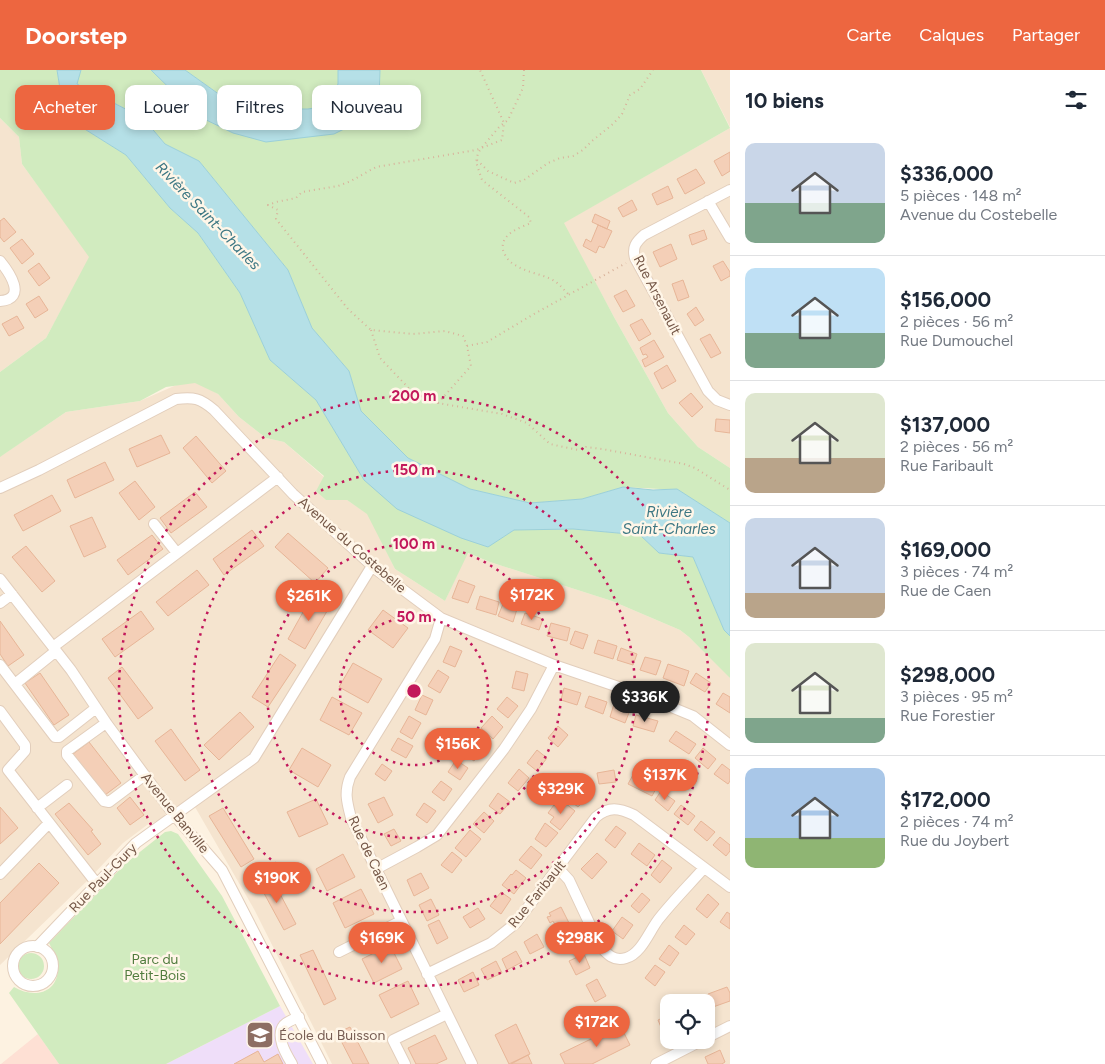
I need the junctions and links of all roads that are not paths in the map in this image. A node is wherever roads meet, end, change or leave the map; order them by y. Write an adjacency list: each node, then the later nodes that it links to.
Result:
1 (730, 190): 2 (street, Rue Arsenault)
2 (708, 201): 3 (street); 6 (street, Rue Arsenault)
3 (730, 238)
4 (0, 261): 5 (street)
5 (0, 302)
6 (730, 405)
7 (278, 477): 8 (street, Avenue du Costebelle); 10 (street); 11 (street, Avenue du Costebelle)
8 (0, 488)
9 (154, 524): 10 (street)
10 (177, 553): 16 (street)
11 (372, 566): 15 (street, Avenue du Costebelle); 28 (street, Rue Paul-Gury)
12 (0, 579): 13 (street, Avenue Banville)
13 (12, 594): 14 (street); 16 (street, Avenue Banville)
14 (0, 603)
15 (441, 618): 18 (street, Avenue du Costebelle); 32 (street, Rue de Caen)
16 (54, 649): 19 (street); 20 (street, Avenue Banville)
17 (0, 664): 19 (street)
18 (554, 665): 23 (street, Avenue du Costebelle); 32 (street)
19 (15, 684): 20 (street)
20 (96, 708): 22 (street, Avenue Banville)
21 (0, 711): 24 (street)
22 (106, 723): 25 (street, Avenue Banville); 25 (street)
23 (730, 745)
24 (4, 772): 27 (street)
25 (144, 775): 28 (street, Avenue Banville)
26 (67, 785): 27 (street)
27 (37, 808): 29 (street)
28 (174, 815): 34 (street, Rue Paul-Gury); 41 (street, Avenue Banville)
29 (49, 824): 33 (street); 34 (street)
30 (558, 868): 31 (street, Rue Faribault); 31 (street); 39 (street, Rue Faribault)
31 (704, 868): 35 (street, Rue Faribault)
32 (376, 869): 36 (street, Rue de Caen)
33 (0, 874)
34 (97, 884): 37 (street, Rue Paul-Gury)
35 (730, 887)
36 (401, 921): 38 (street); 39 (street, Rue de Caen)
37 (37, 946): 37 (street, Rue Paul-Gury)
38 (339, 952)
39 (427, 974): 40 (street, Rue de Caen)
40 (447, 1014): 47 (street); 48 (street, Rue de Caen)
41 (299, 1017): 45 (street); 46 (street, Avenue Banville)
42 (730, 1026): 43 (street)
43 (715, 1034)
44 (685, 1049): 49 (street)
45 (292, 1064)
46 (322, 1064)
47 (405, 1064)
48 (472, 1064)
49 (656, 1064)

